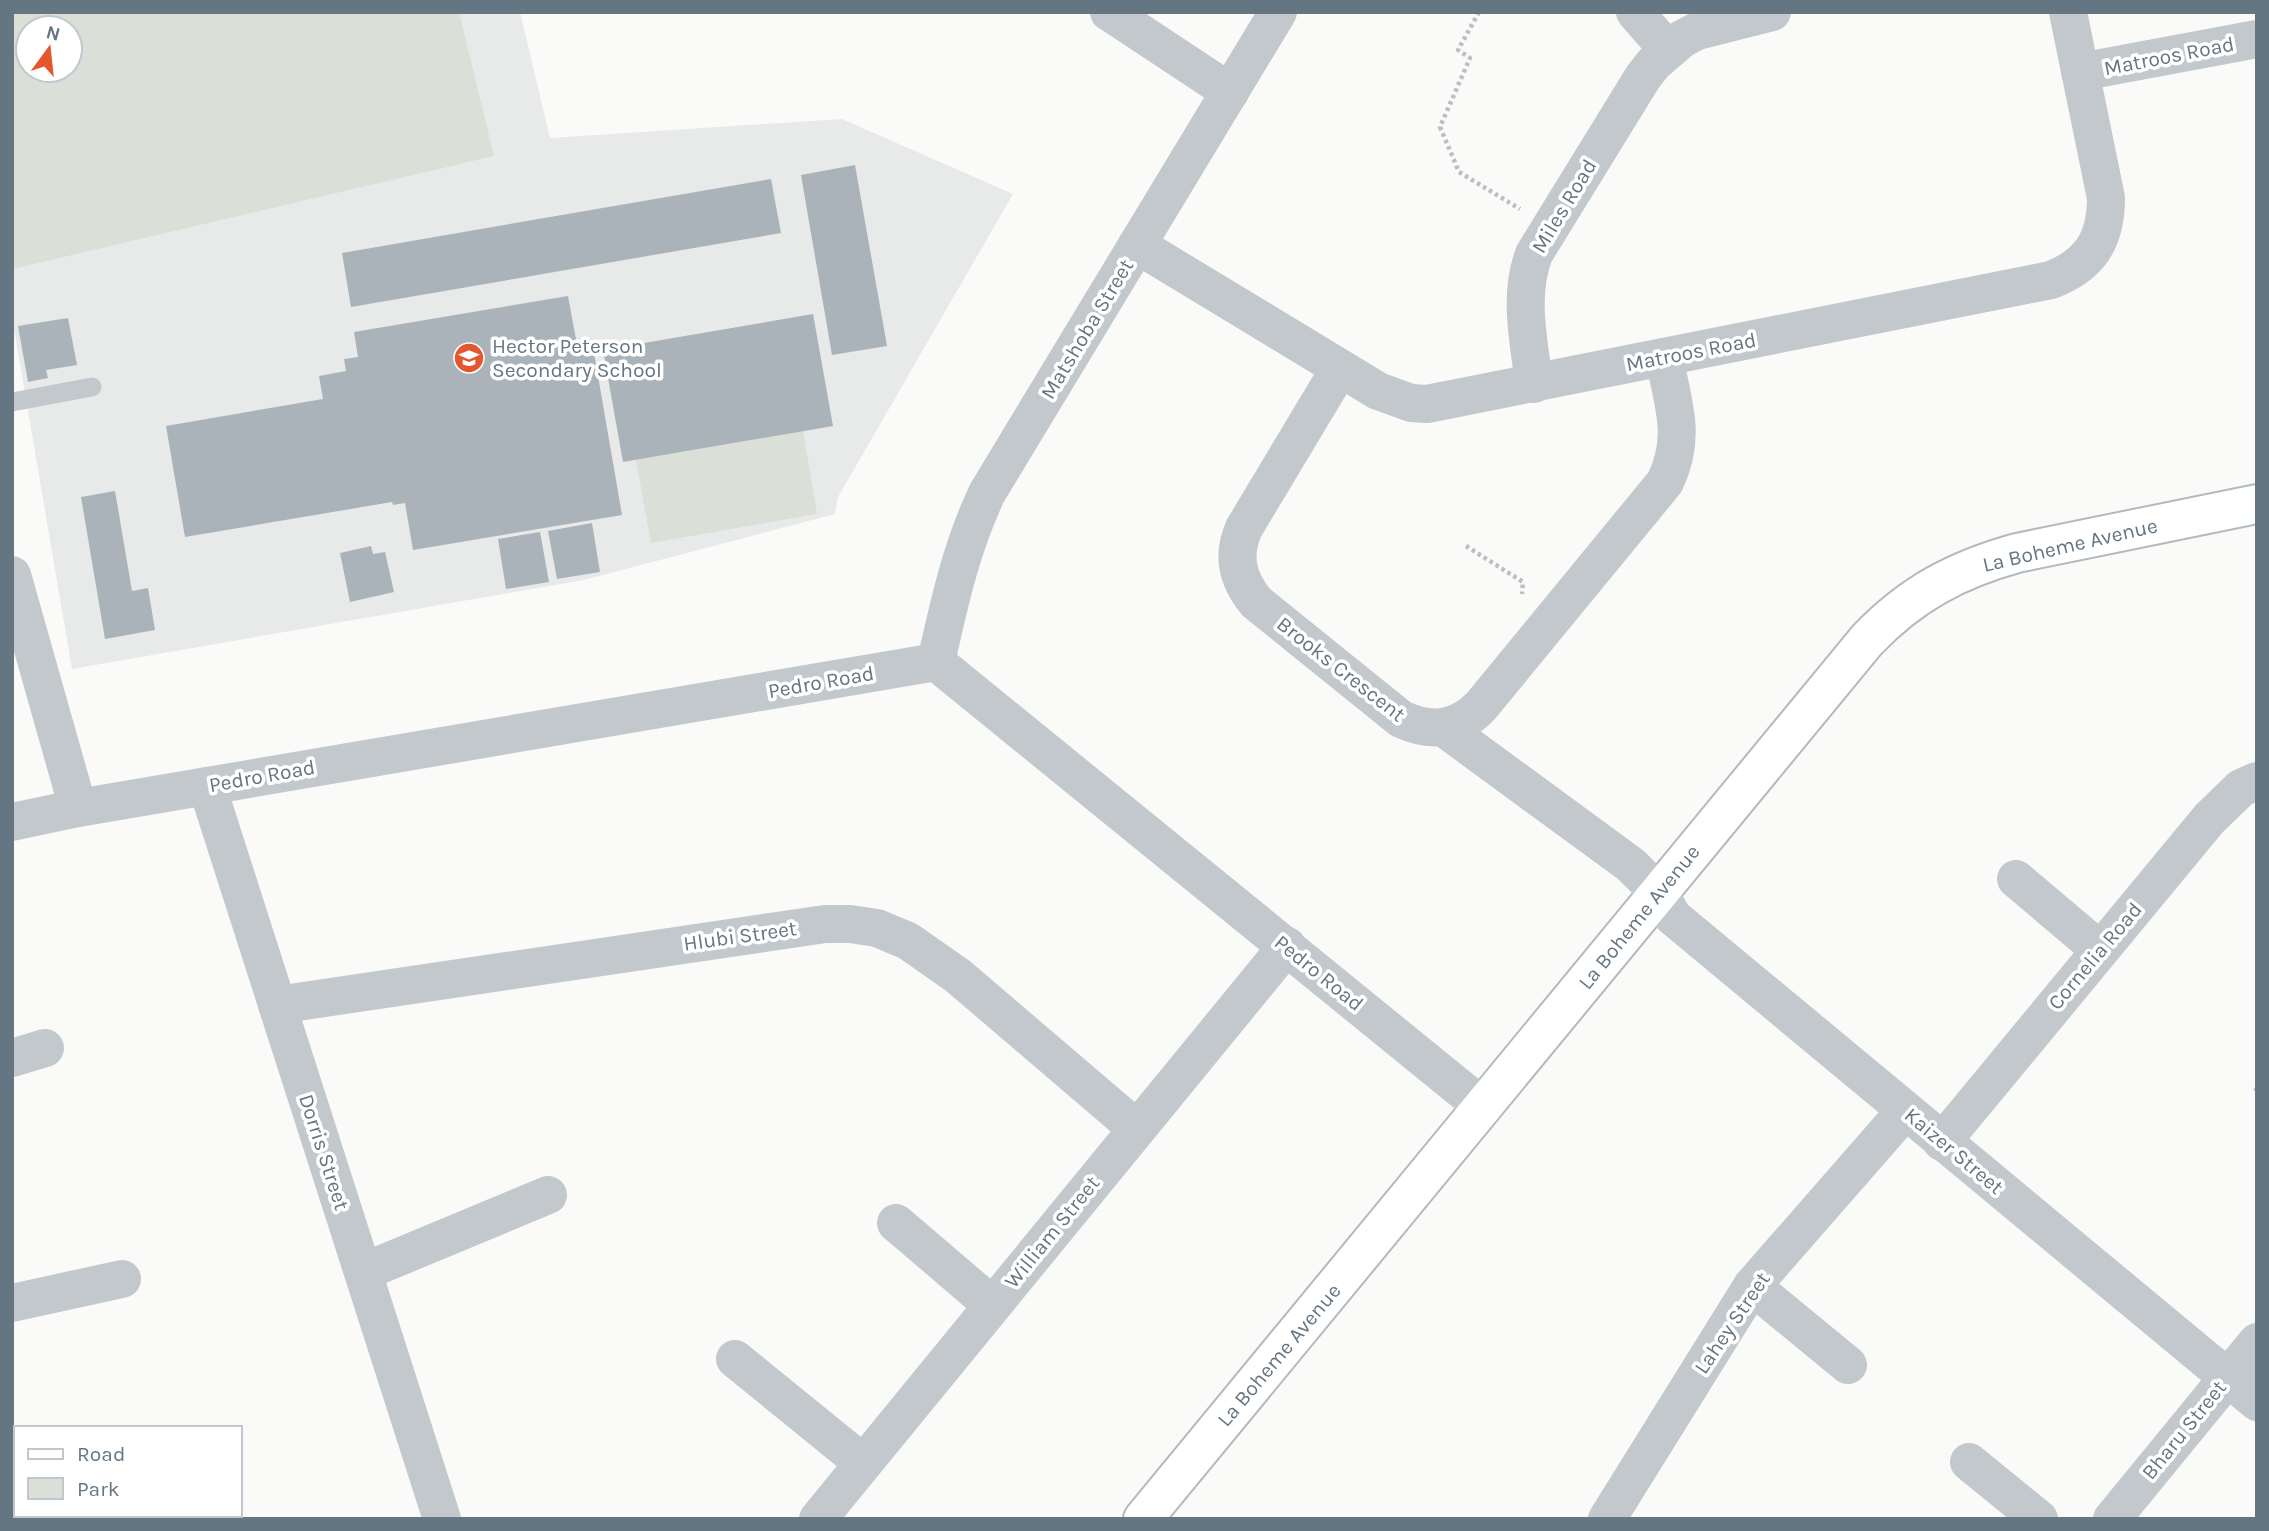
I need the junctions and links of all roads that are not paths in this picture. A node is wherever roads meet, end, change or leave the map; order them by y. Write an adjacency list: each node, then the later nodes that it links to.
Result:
1 (1109, 12): 9 (street)
2 (1278, 12): 9 (street, Matshoba Street)
3 (1635, 12): 7 (street)
4 (1772, 12): 7 (street, Miles Road)
5 (2068, 12): 8 (street, Matroos Road)
6 (2257, 39): 8 (street, Matroos Road)
7 (1668, 50): 13 (street, Miles Road)
8 (2080, 72): 11 (street, Matroos Road)
9 (1230, 92): 10 (street, Matshoba Street)
10 (1137, 245): 12 (street, Matroos Road); 18 (street, Matshoba Street)
11 (1664, 357): 13 (street, Matroos Road); 19 (street)
12 (1340, 368): 13 (street, Matroos Road); 19 (street, Brooks Crescent)
13 (1534, 384)
14 (92, 387): 15 (lane)
15 (12, 402)
16 (2257, 504): 25 (street, La Boheme Avenue)
17 (12, 575): 22 (street)
18 (936, 662): 21 (street, Pedro Road); 26 (street, Pedro Road)
19 (1444, 728): 25 (street, Kaizer Street)
20 (2257, 780): 27 (street, Cornelia Road)
21 (207, 786): 22 (street, Pedro Road); 28 (street, Dorris Street)
22 (78, 808): 23 (street, Pedro Road)
23 (12, 822)
24 (2016, 879): 27 (street)
25 (1659, 893): 29 (street, La Boheme Avenue); 30 (street, Kaizer Street)
26 (1287, 946): 29 (street, Pedro Road); 31 (street, William Street)
27 (2100, 950): 32 (street, Cornelia Road)
28 (277, 1005): 31 (street, Hlubi Street); 35 (street, Dorris Street)
29 (1483, 1107): 51 (street, La Boheme Avenue)
30 (1905, 1111): 32 (street, Kaizer Street); 37 (street, Lahey Street)
31 (1137, 1129): 39 (street, William Street)
32 (1942, 1142): 43 (street, Kaizer Street)
33 (548, 1195): 35 (street)
34 (895, 1223): 39 (street)
35 (363, 1272): 49 (street, Dorris Street)
36 (122, 1279): 38 (street)
37 (1752, 1286): 42 (street); 52 (street, Lahey Street)
38 (12, 1303)
39 (992, 1305): 46 (street, William Street)
40 (2257, 1342): 43 (street, Bharu Street)
41 (735, 1359): 46 (street)
42 (1848, 1365)
43 (2227, 1378): 44 (street, Kaizer Street); 54 (street, Bharu Street)
44 (2257, 1402)
45 (1969, 1462): 53 (street)
46 (863, 1463): 50 (street, William Street)
47 (12, 1511): 48 (street)
48 (14, 1519)
49 (442, 1519)
50 (818, 1519)
51 (1143, 1519)
52 (1607, 1519)
53 (2039, 1519)
54 (2112, 1519)

